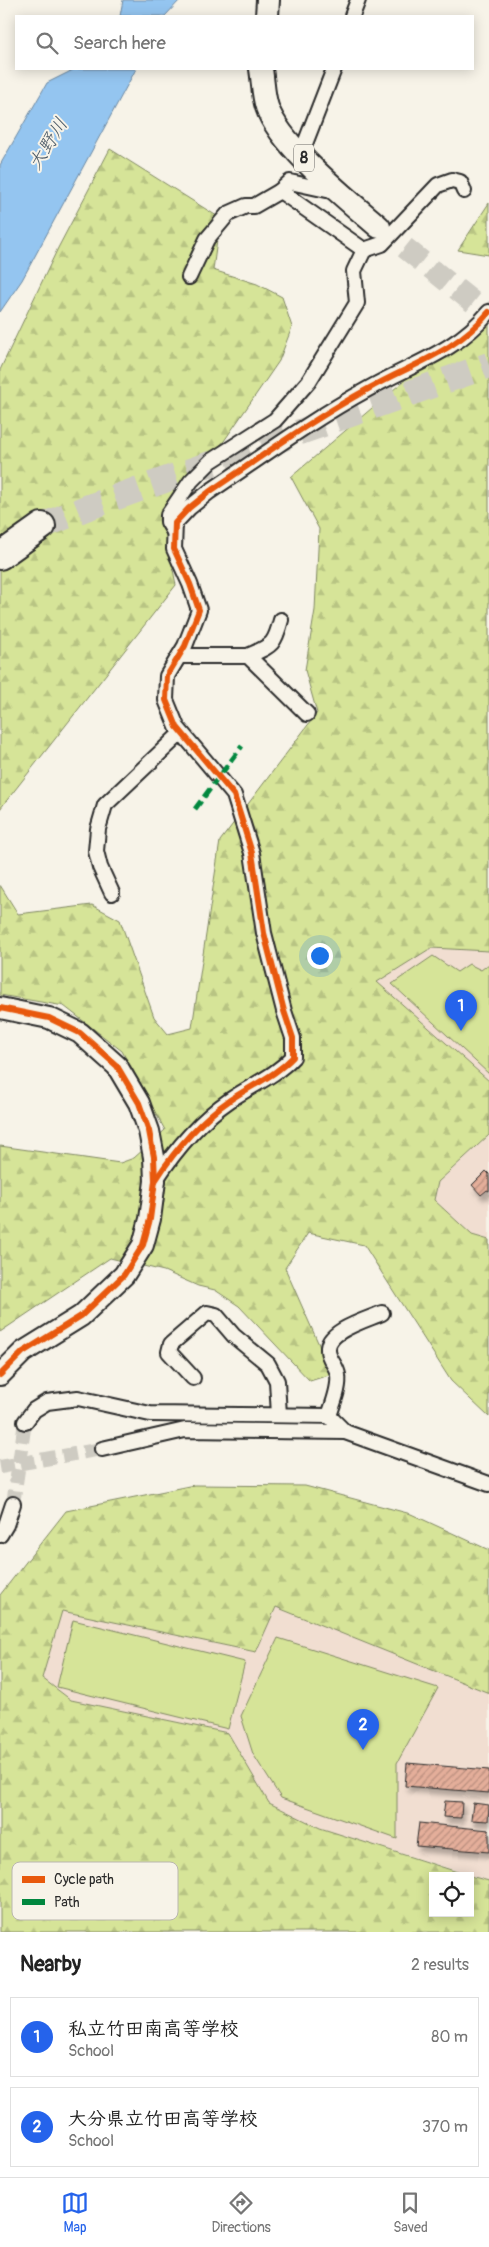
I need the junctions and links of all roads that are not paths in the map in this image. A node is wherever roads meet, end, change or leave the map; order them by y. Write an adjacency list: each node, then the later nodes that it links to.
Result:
1 (268, 0): 3 (main road)
2 (358, 0): 4 (street)
3 (267, 15)
4 (352, 15)
5 (261, 70): 7 (main road, 8)
6 (334, 70): 7 (street)
7 (301, 154): 10 (main road, 8)
8 (280, 190): 10 (street); 12 (street); 13 (street)
9 (464, 191): 12 (street)
10 (342, 194): 11 (main road, 8)
11 (379, 227)
12 (364, 250): 16 (street)
13 (189, 277)
14 (489, 312): 16 (street)
15 (42, 526): 17 (highway)
16 (175, 532): 19 (street)
17 (0, 556)
18 (281, 620): 20 (street)
19 (180, 656): 20 (street); 22 (street)
20 (248, 656): 21 (street)
21 (308, 714)
22 (181, 733): 23 (street); 25 (street)
23 (112, 893)
24 (0, 1008): 25 (street)
25 (155, 1181): 27 (street)
26 (382, 1313): 30 (street)
27 (0, 1375)
28 (193, 1378): 29 (street)
29 (279, 1415): 30 (street); 31 (street)
30 (329, 1416): 32 (street)
31 (25, 1422)
32 (345, 1432): 33 (street); 34 (street)
33 (102, 1449)
34 (489, 1484)
35 (13, 1504): 36 (street)
36 (0, 1535)

